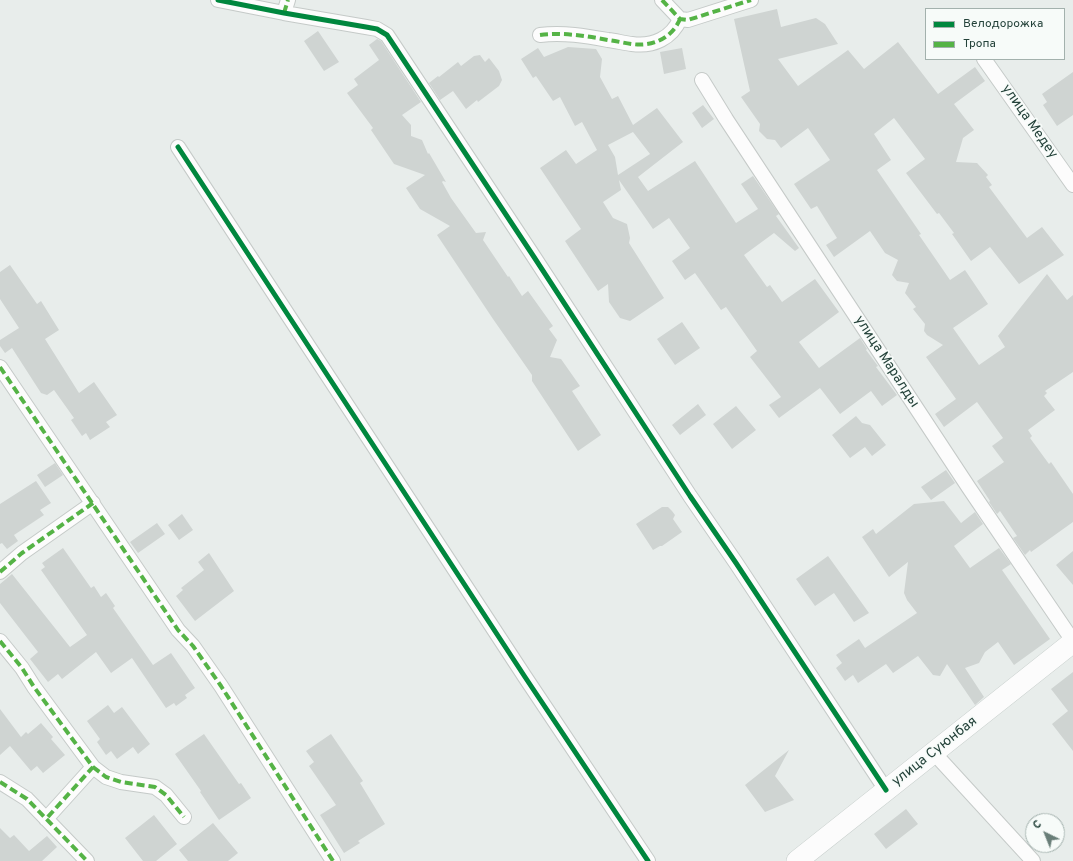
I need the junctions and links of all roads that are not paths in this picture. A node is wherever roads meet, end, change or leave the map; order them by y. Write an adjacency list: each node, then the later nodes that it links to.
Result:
1 (218, 0): 4 (street)
2 (662, 0): 5 (street)
3 (751, 0): 5 (street)
4 (286, 7): 19 (street)
5 (680, 19): 6 (street)
6 (540, 35)
7 (985, 60): 10 (street, улица Медеу)
8 (702, 80): 15 (street, улица Маралды)
9 (178, 147): 25 (street)
10 (1073, 185)
11 (2, 373): 12 (street)
12 (93, 503): 13 (street); 24 (street)
13 (0, 572)
14 (0, 641): 17 (street)
15 (1073, 641): 16 (street, улица Суюнбая)
16 (934, 752): 19 (street, улица Суюнбая); 26 (street)
17 (93, 767): 20 (street); 21 (street)
18 (0, 782): 21 (street)
19 (886, 790): 22 (street, улица Суюнбая)
20 (184, 817)
21 (46, 819): 23 (street)
22 (808, 858)
23 (87, 861)
24 (333, 861)
25 (648, 861)
26 (1033, 861)

